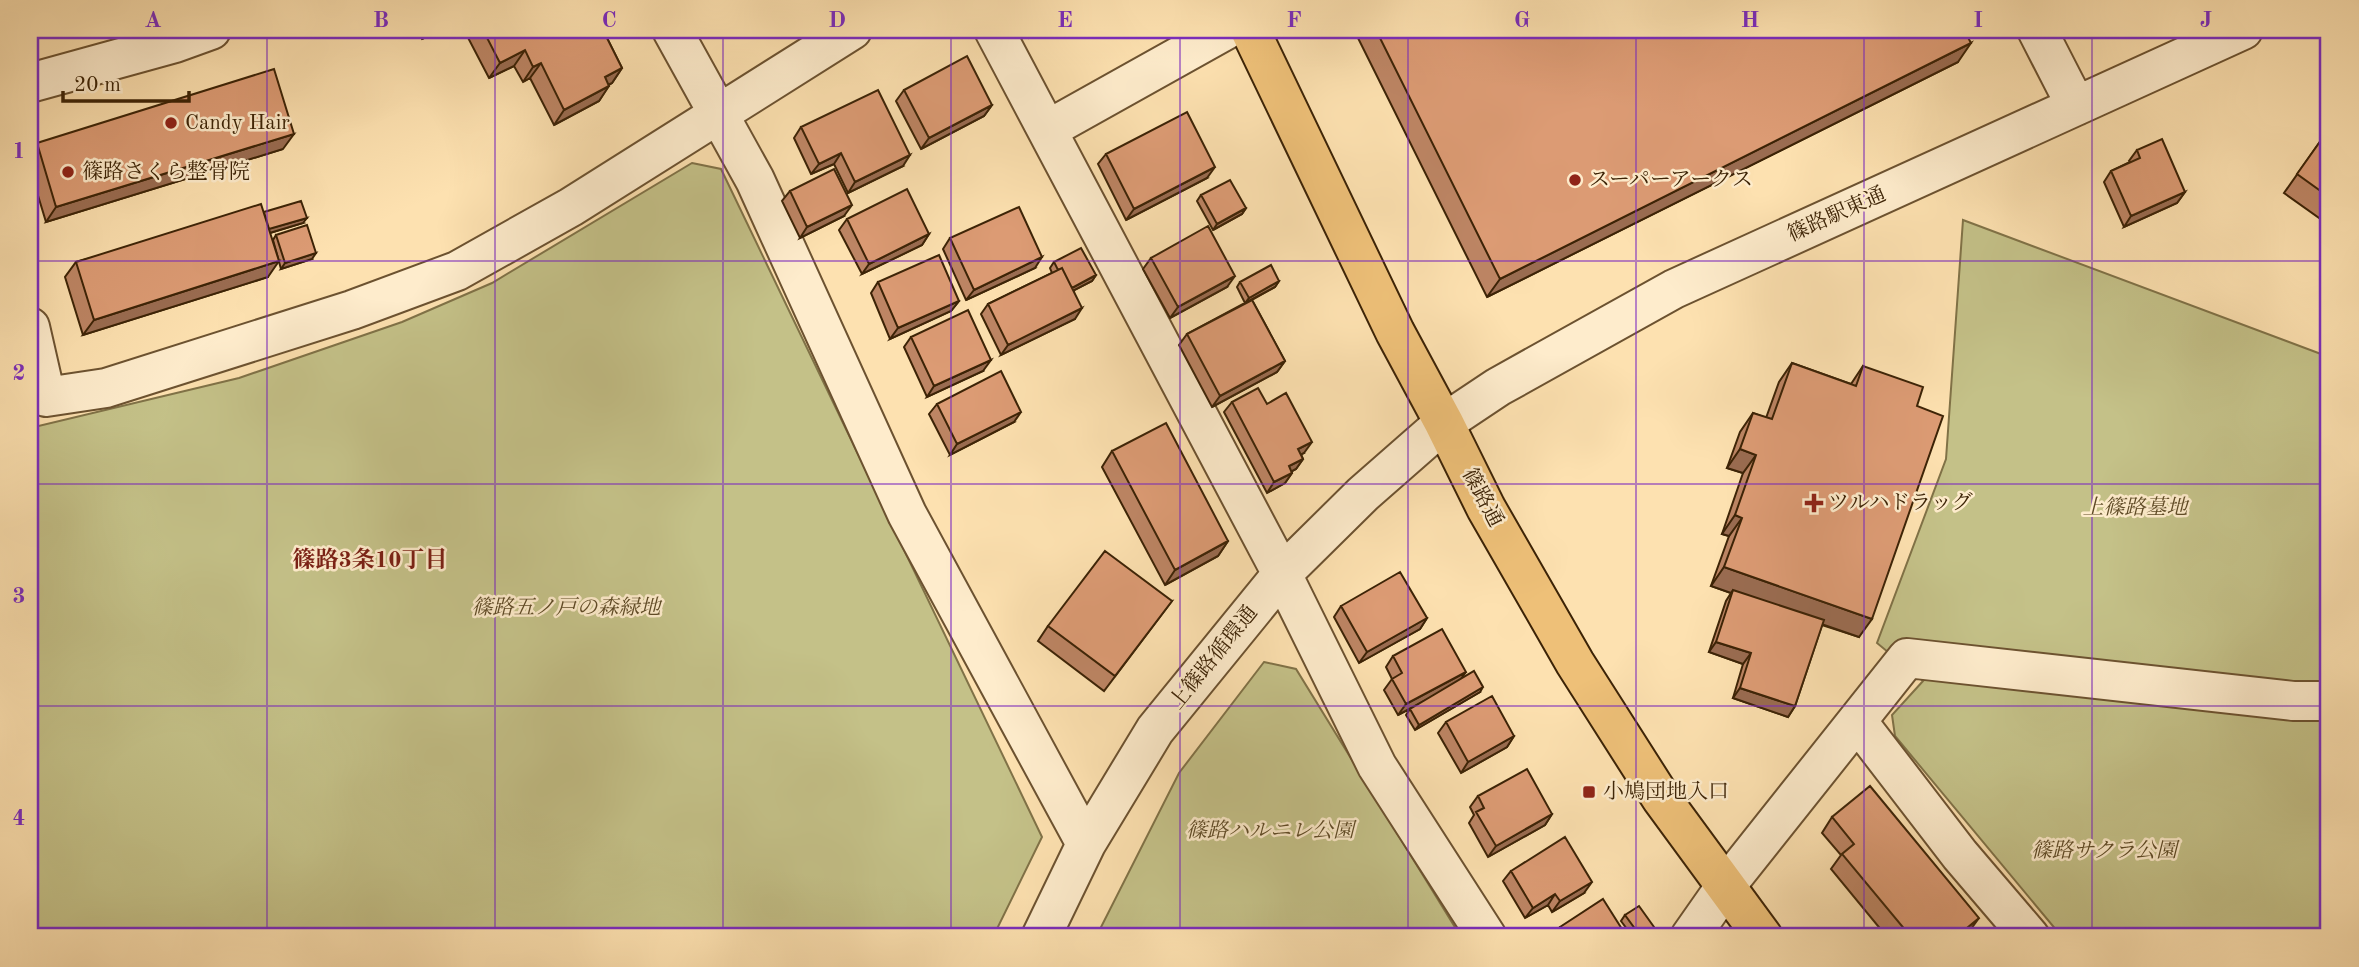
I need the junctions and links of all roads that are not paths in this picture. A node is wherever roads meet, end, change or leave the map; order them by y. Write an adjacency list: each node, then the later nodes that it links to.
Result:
1 (211, 30): 9 (street)
2 (672, 30): 11 (street)
3 (852, 30): 11 (street)
4 (994, 30): 12 (street)
5 (1226, 30): 12 (street)
6 (1250, 30): 14 (main road, 篠路通)
7 (2037, 30): 10 (street)
8 (2243, 30): 10 (street, 篠路駅東通)
9 (30, 83)
10 (2076, 106): 14 (street, 篠路駅東通)
11 (719, 113): 13 (street); 18 (street)
12 (1047, 130): 15 (street)
13 (30, 327)
14 (1444, 423): 15 (street, 上篠路循環通); 19 (main road, 篠路通)
15 (1282, 574): 18 (street, 上篠路循環通); 21 (street)
16 (2329, 701): 17 (street)
17 (1857, 722): 19 (street); 24 (street)
18 (1086, 844): 20 (street, 上篠路循環通)
19 (1725, 887): 22 (street); 23 (main road, 篠路通)
20 (1041, 937)
21 (1488, 937)
22 (1690, 937)
23 (1763, 937)
24 (2030, 937)

